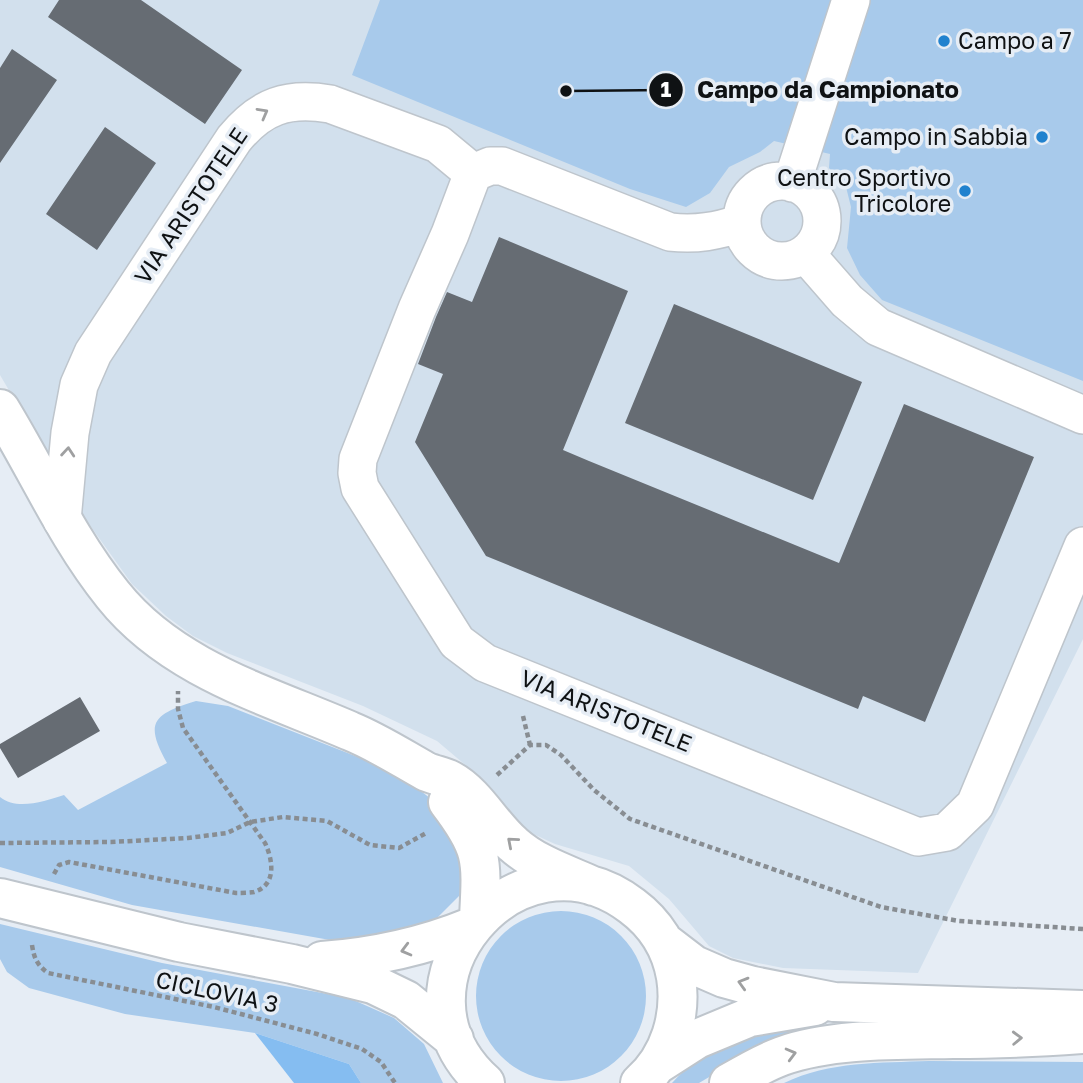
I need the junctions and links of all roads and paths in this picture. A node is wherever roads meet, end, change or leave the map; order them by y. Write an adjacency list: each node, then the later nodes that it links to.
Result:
1 (851, 0): 3 (street)
2 (473, 173): 4 (street); 8 (street, VIA ARISTOTELE, one-way to 2); 9 (street, VIA ARISTOTELE)
3 (792, 183): 4 (street); 5 (street)
4 (742, 223): 5 (street)
5 (806, 254): 7 (street)
6 (0, 409): 8 (main road)
7 (1083, 415)
8 (62, 520): 10 (main road)
9 (1083, 546)
10 (197, 665): 11 (main road); 13 (path)
11 (426, 772): 17 (main road, one-way to 11); 19 (main road)
12 (491, 780): 20 (path)
13 (250, 822): 14 (path); 15 (path); 16 (path)
14 (430, 830)
15 (0, 843)
16 (54, 874)
17 (593, 886): 19 (main road); 21 (main road)
18 (0, 898): 23 (main road)
19 (475, 922): 23 (main road, one-way to 23); 27 (main road)
20 (1083, 929)
21 (664, 942): 24 (main road, one-way to 21); 28 (main road)
22 (32, 945): 29 (path, CICLOVIA 3)
23 (292, 964): 27 (main road)
24 (834, 1002): 25 (main road); 28 (main road)
25 (1083, 1010)
26 (1083, 1034): 30 (main road, one-way to 26)
27 (469, 1066)
28 (649, 1073)
29 (395, 1083)
30 (729, 1083)

